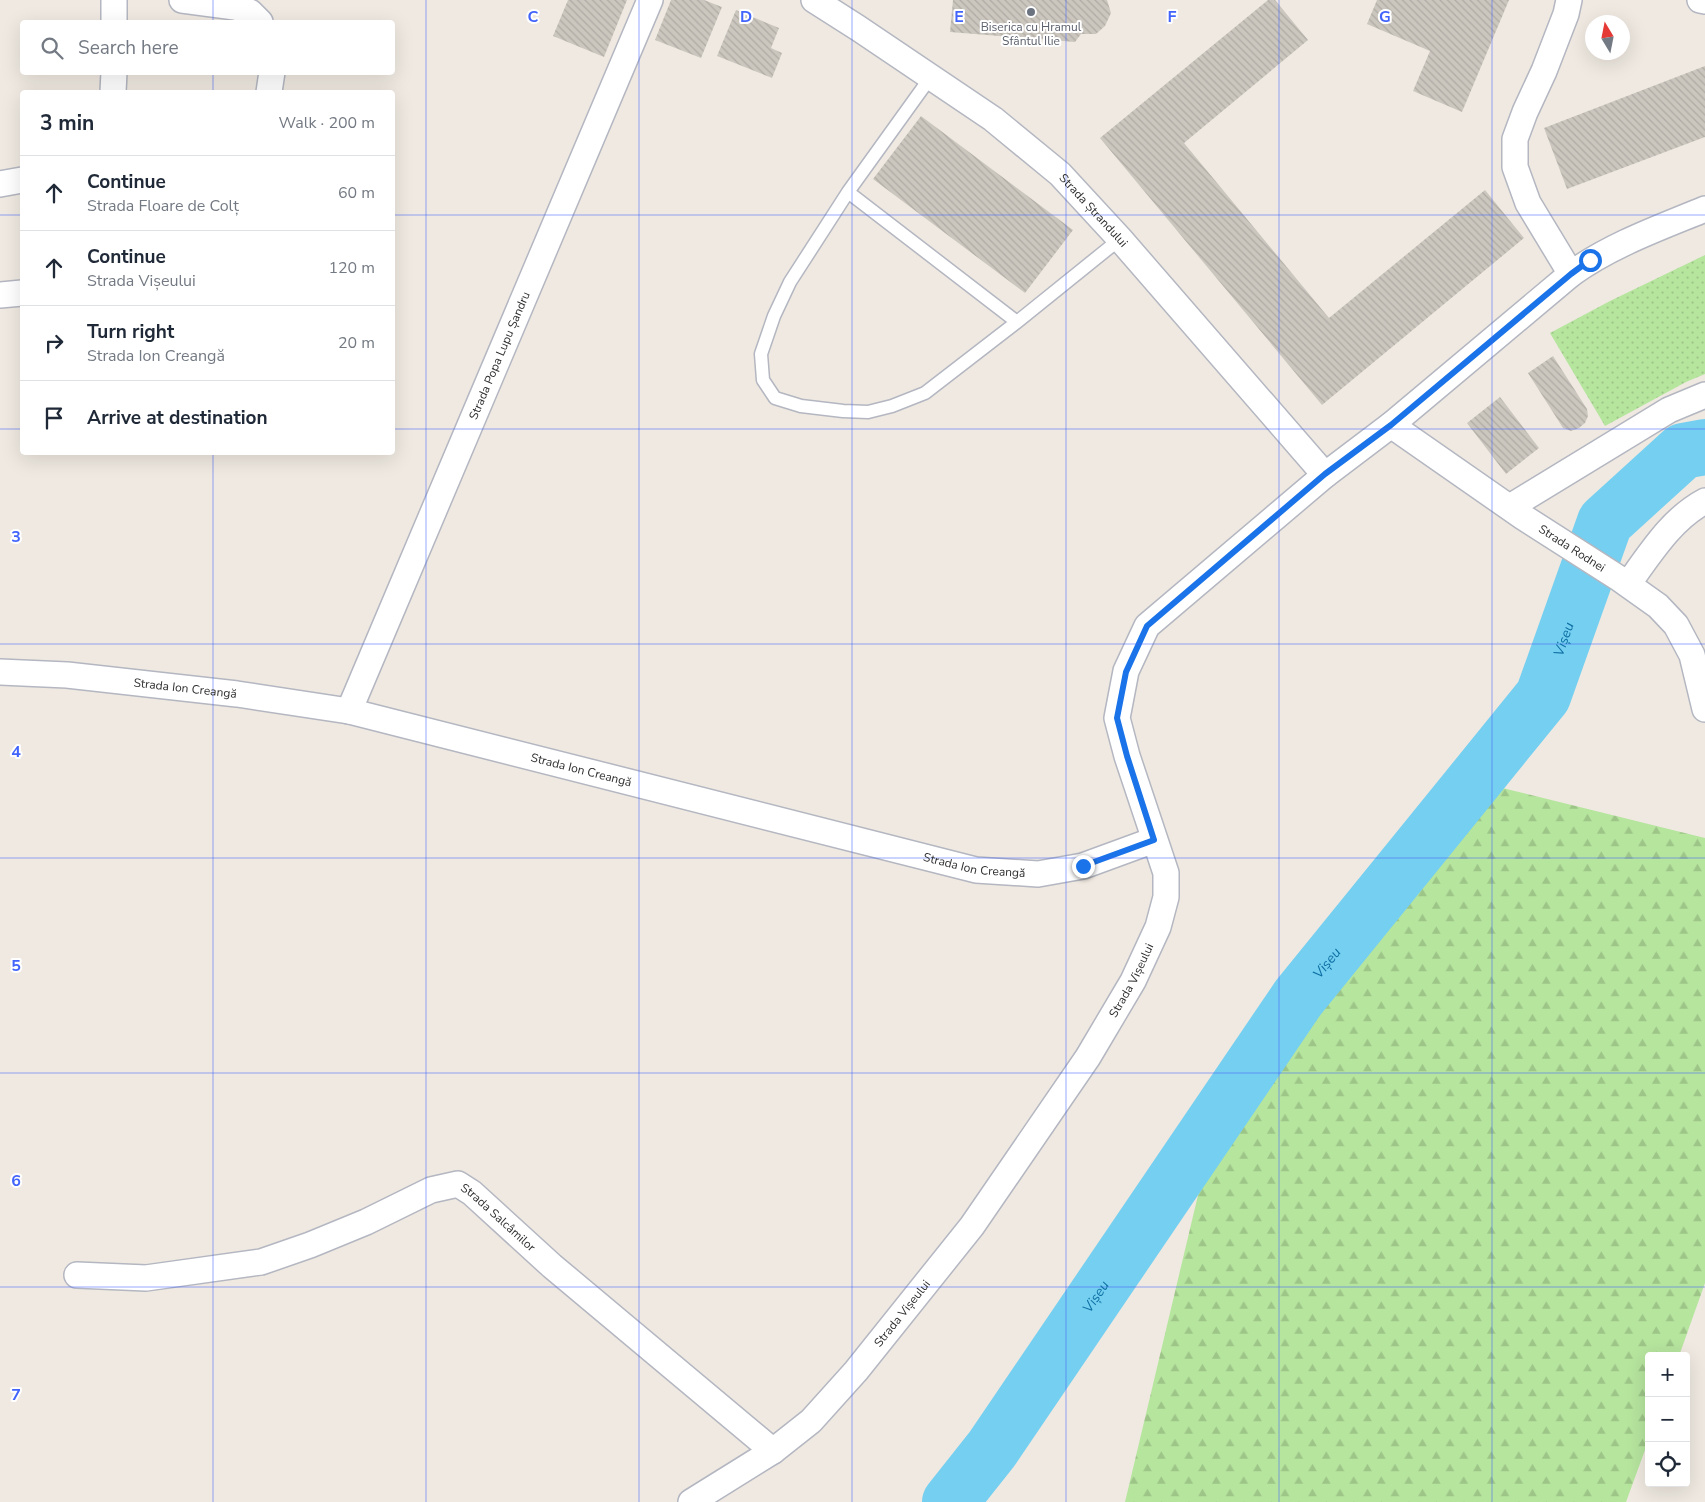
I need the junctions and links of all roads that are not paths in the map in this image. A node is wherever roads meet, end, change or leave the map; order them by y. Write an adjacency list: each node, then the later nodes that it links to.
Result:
1 (114, 0): 8 (street)
2 (182, 0): 9 (street)
3 (650, 0): 32 (street, Strada Popa Lupu Șandru)
4 (814, 0): 12 (street, Strada Ștrandului)
5 (1569, 0): 20 (street)
6 (1700, 0): 7 (street)
7 (1705, 1)
8 (114, 20)
9 (258, 20)
10 (114, 75): 13 (street)
11 (272, 75): 14 (street)
12 (930, 78): 17 (lane); 19 (street, Strada Ștrandului)
13 (113, 90)
14 (269, 90)
15 (20, 180): 16 (street)
16 (0, 184)
17 (848, 192): 23 (lane); 23 (lane)
18 (1705, 209): 20 (street, Strada Vișeului)
19 (1120, 238): 23 (lane); 26 (street, Strada Ștrandului)
20 (1571, 274): 25 (street, Strada Vișeului)
21 (20, 293): 22 (street)
22 (0, 295)
23 (1016, 322)
24 (1705, 395): 28 (street)
25 (1391, 425): 26 (street, Strada Vișeului); 28 (street, Strada Rodnei)
26 (1325, 474): 33 (street, Strada Vișeului)
27 (1705, 501): 29 (street)
28 (1516, 512): 29 (street, Strada Rodnei)
29 (1624, 581): 31 (street, Strada Rodnei)
30 (0, 672): 32 (street, Strada Ion Creangă)
31 (1705, 709)
32 (348, 711): 33 (street, Strada Ion Creangă)
33 (1154, 840): 35 (street, Strada Vișeului)
34 (77, 1275): 35 (street, Strada Salcâmilor)
35 (773, 1451): 36 (street, Strada Vișeului)
36 (691, 1502)

